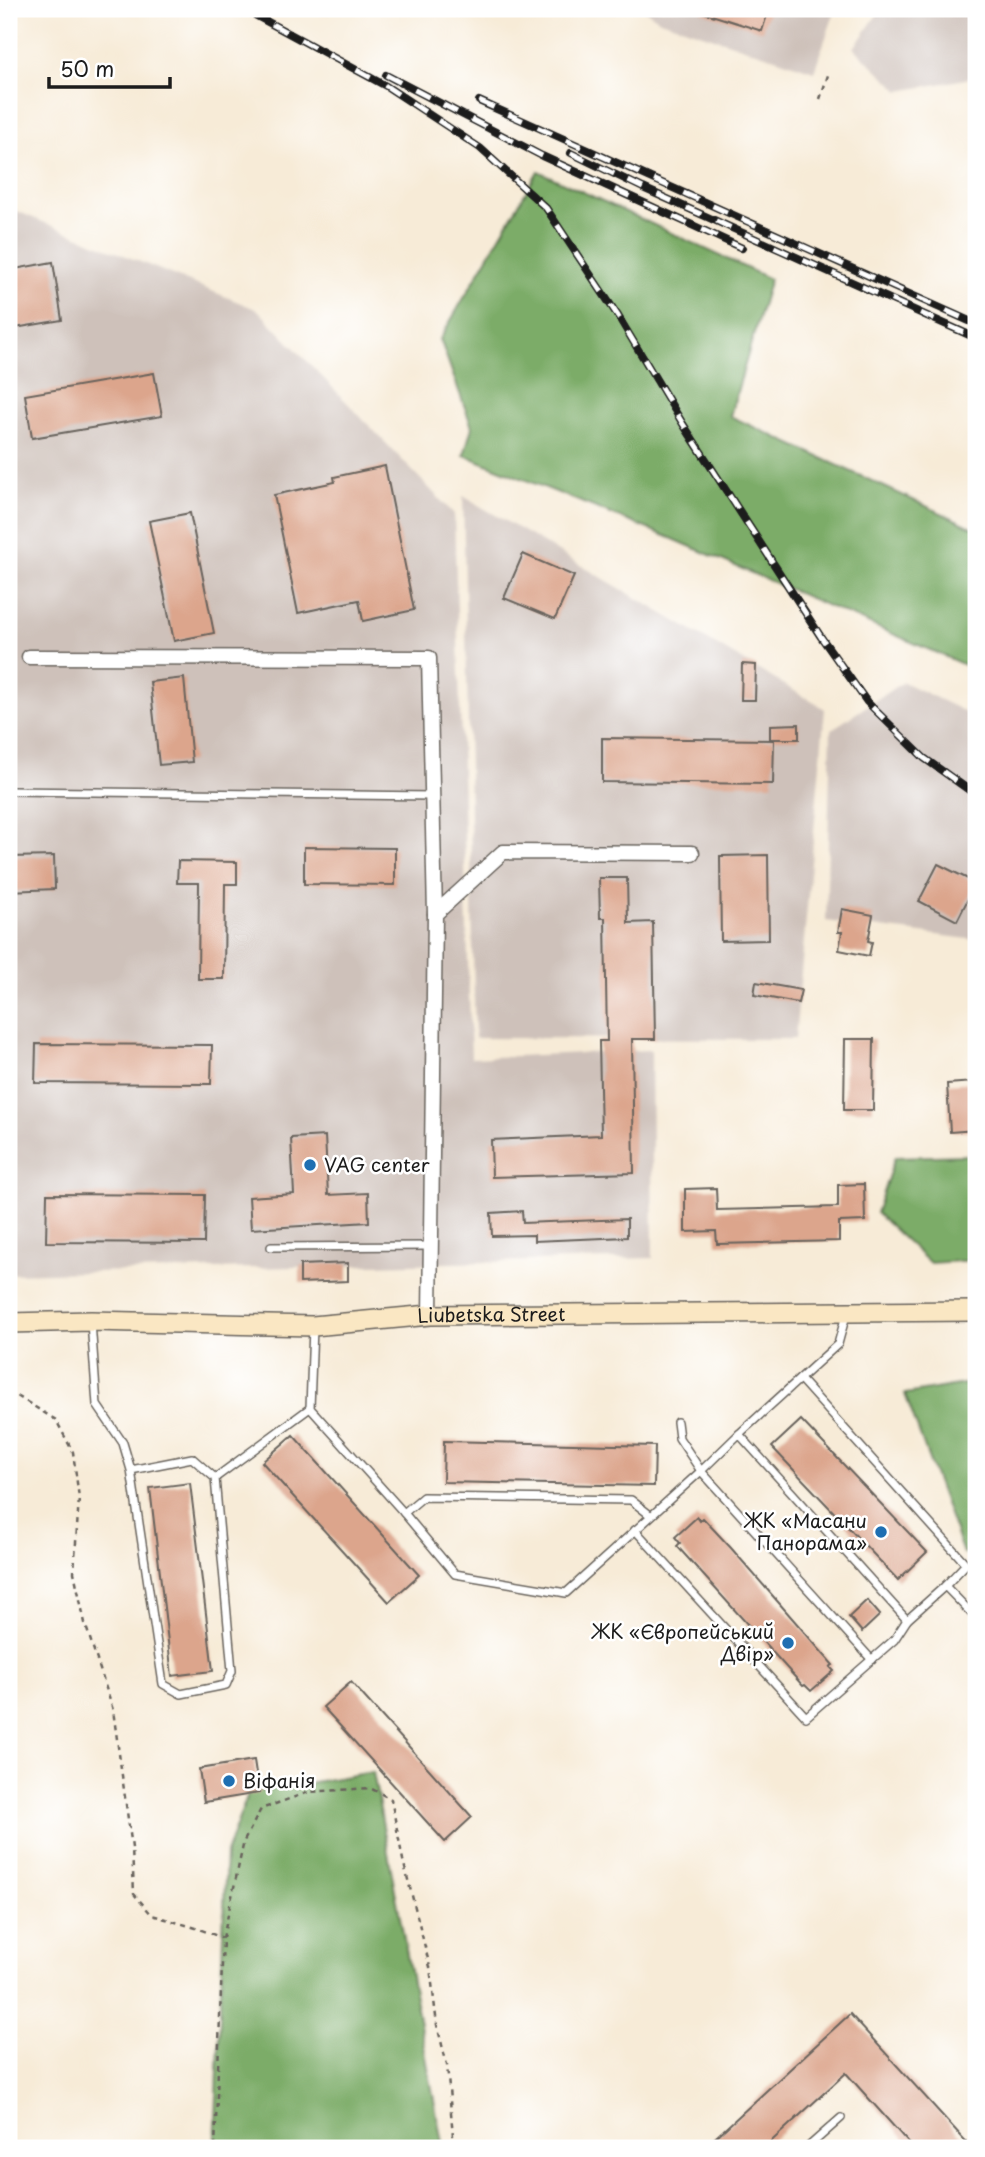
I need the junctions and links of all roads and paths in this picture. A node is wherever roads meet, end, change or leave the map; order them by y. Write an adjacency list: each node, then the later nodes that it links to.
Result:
1 (829, 72): 2 (path)
2 (820, 99)
3 (29, 657): 5 (street)
4 (9, 791): 5 (lane)
5 (432, 796): 7 (street)
6 (692, 853): 7 (street)
7 (435, 914): 8 (street)
8 (431, 1246): 9 (lane); 12 (street)
9 (271, 1247)
10 (976, 1311): 11 (main road, Liubetska Street)
11 (847, 1313): 12 (main road, Liubetska Street); 16 (lane)
12 (430, 1315): 15 (main road, Liubetska Street)
13 (91, 1321): 14 (main road, Liubetska Street); 15 (main road, Liubetska Street); 21 (lane)
14 (9, 1323)
15 (313, 1326): 18 (lane)
16 (800, 1379): 20 (lane); 27 (lane)
17 (9, 1391): 31 (path)
18 (310, 1408): 23 (lane); 24 (lane)
19 (677, 1422): 22 (lane)
20 (739, 1434): 22 (lane); 29 (lane)
21 (131, 1470): 23 (lane); 23 (lane)
22 (701, 1471): 25 (lane); 30 (lane)
23 (215, 1478)
24 (404, 1513): 25 (lane); 26 (lane)
25 (650, 1516): 26 (lane)
26 (635, 1530): 30 (lane)
27 (945, 1586): 28 (lane); 29 (lane)
28 (975, 1613)
29 (907, 1620): 30 (lane)
30 (872, 1660)
31 (223, 1938): 33 (path); 34 (path)
32 (841, 2118): 35 (lane)
33 (215, 2148)
34 (453, 2148)
35 (807, 2148)

